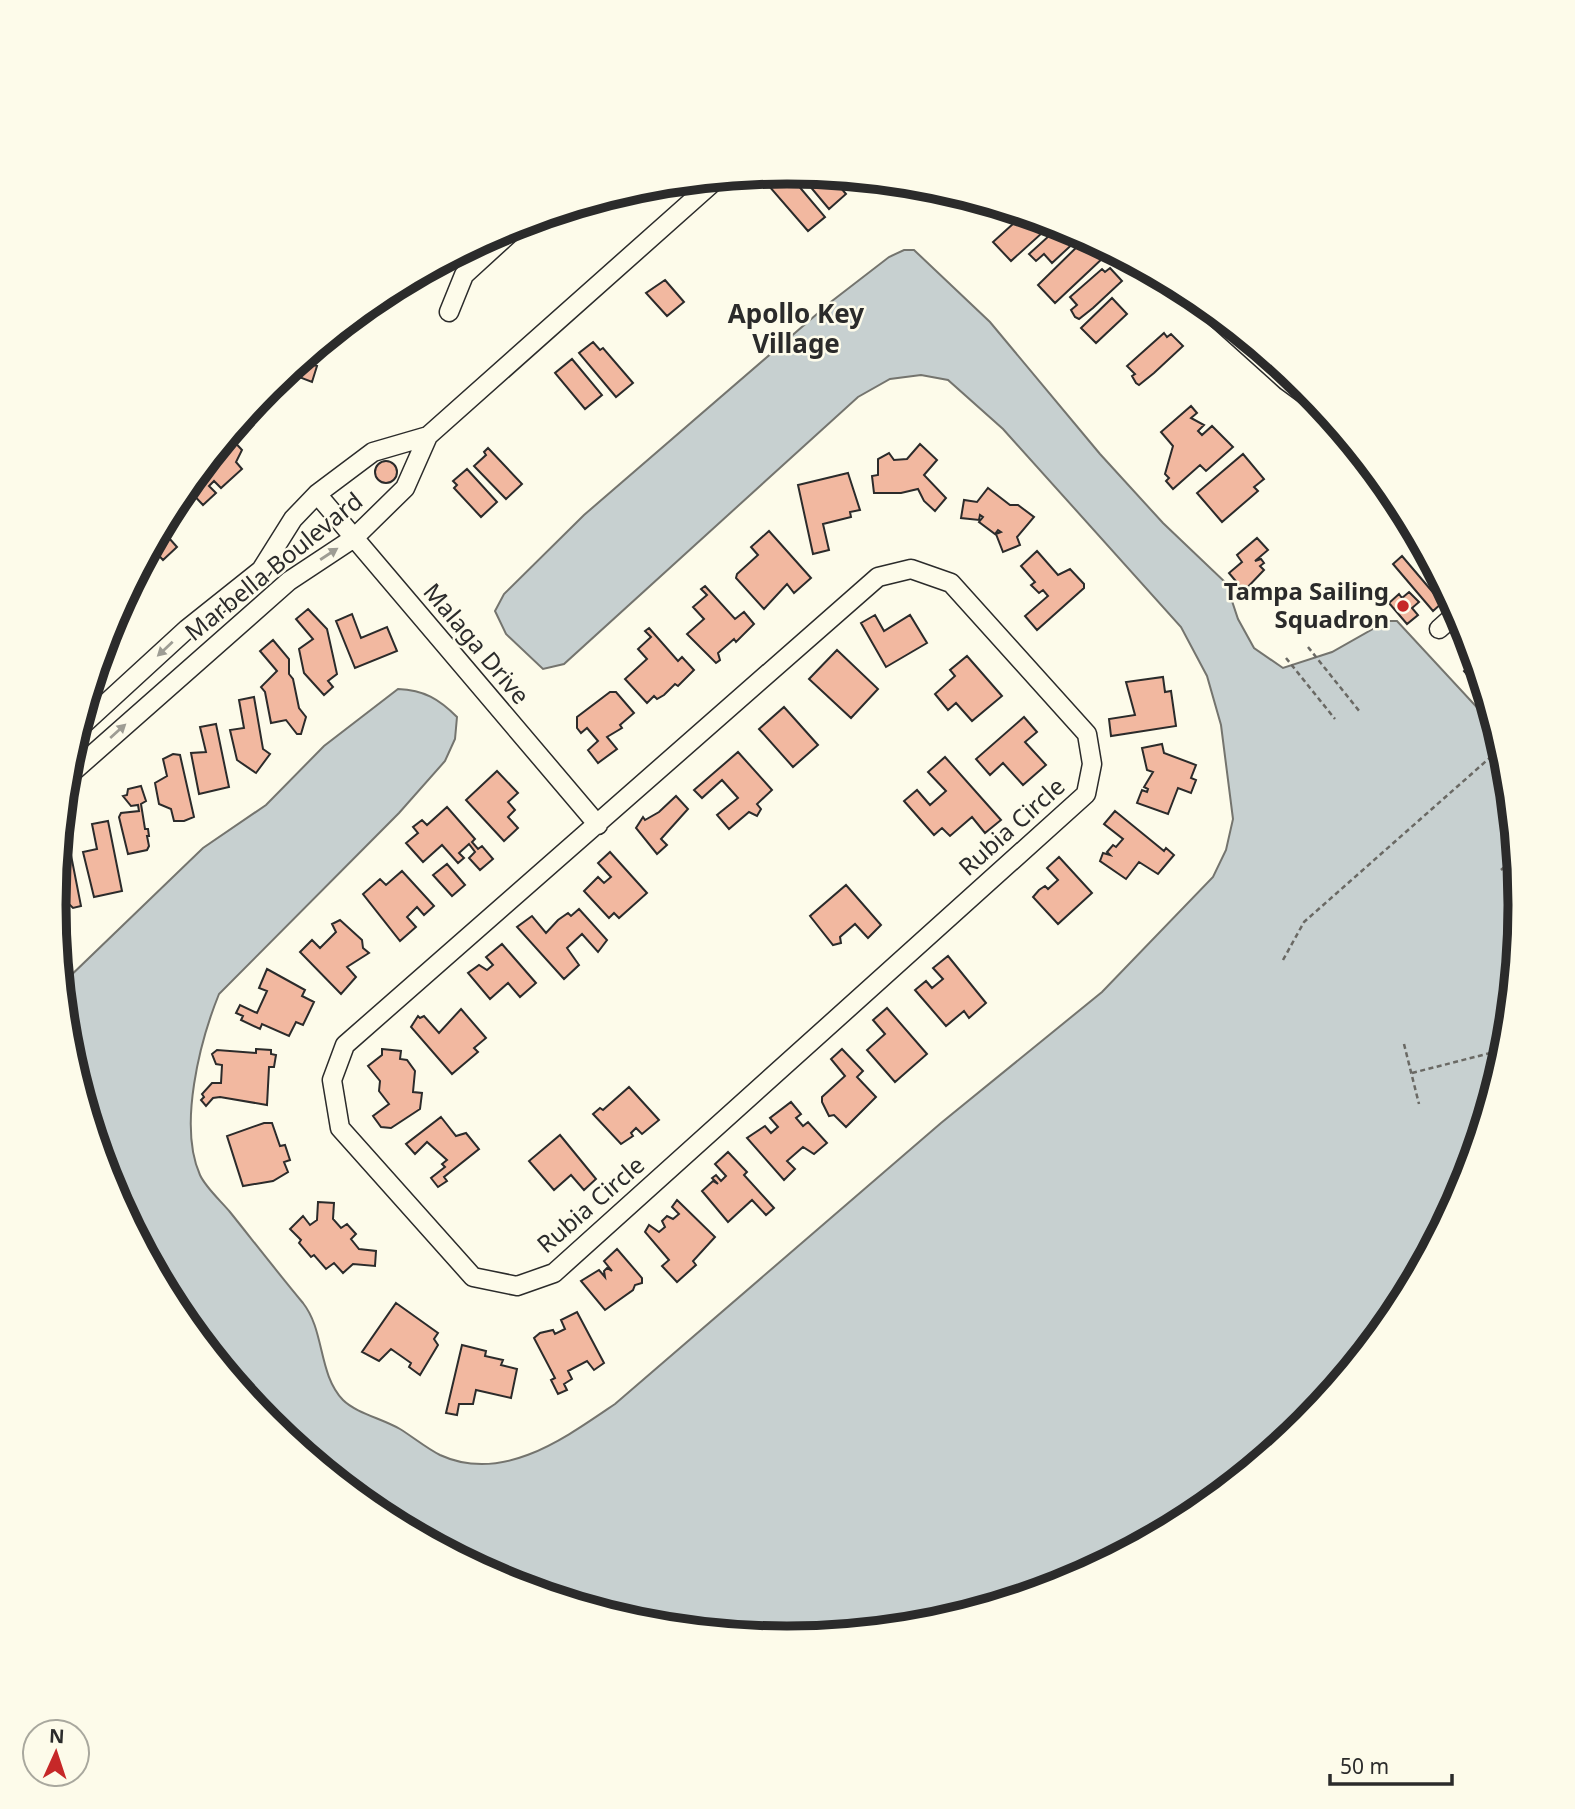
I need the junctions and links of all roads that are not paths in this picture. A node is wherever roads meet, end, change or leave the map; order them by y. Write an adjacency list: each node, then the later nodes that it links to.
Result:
1 (706, 189): 4 (street, Marbella Boulevard)
2 (497, 245): 3 (street)
3 (449, 312)
4 (428, 436): 5 (street, Marbella Boulevard); 6 (street, Marbella Boulevard)
5 (317, 494): 6 (street, Malaga Drive); 7 (street, Marbella Boulevard)
6 (354, 538): 9 (street, Marbella Boulevard, one-way to 6); 13 (street, Malaga Drive)
7 (216, 605): 9 (street); 11 (street, Marbella Boulevard, one-way to 11)
8 (1450, 620): 10 (street)
9 (235, 627): 12 (street, Marbella Boulevard, one-way to 9)
10 (1439, 629)
11 (91, 717)
12 (80, 766)
13 (598, 825): 13 (street, Rubia Circle)

